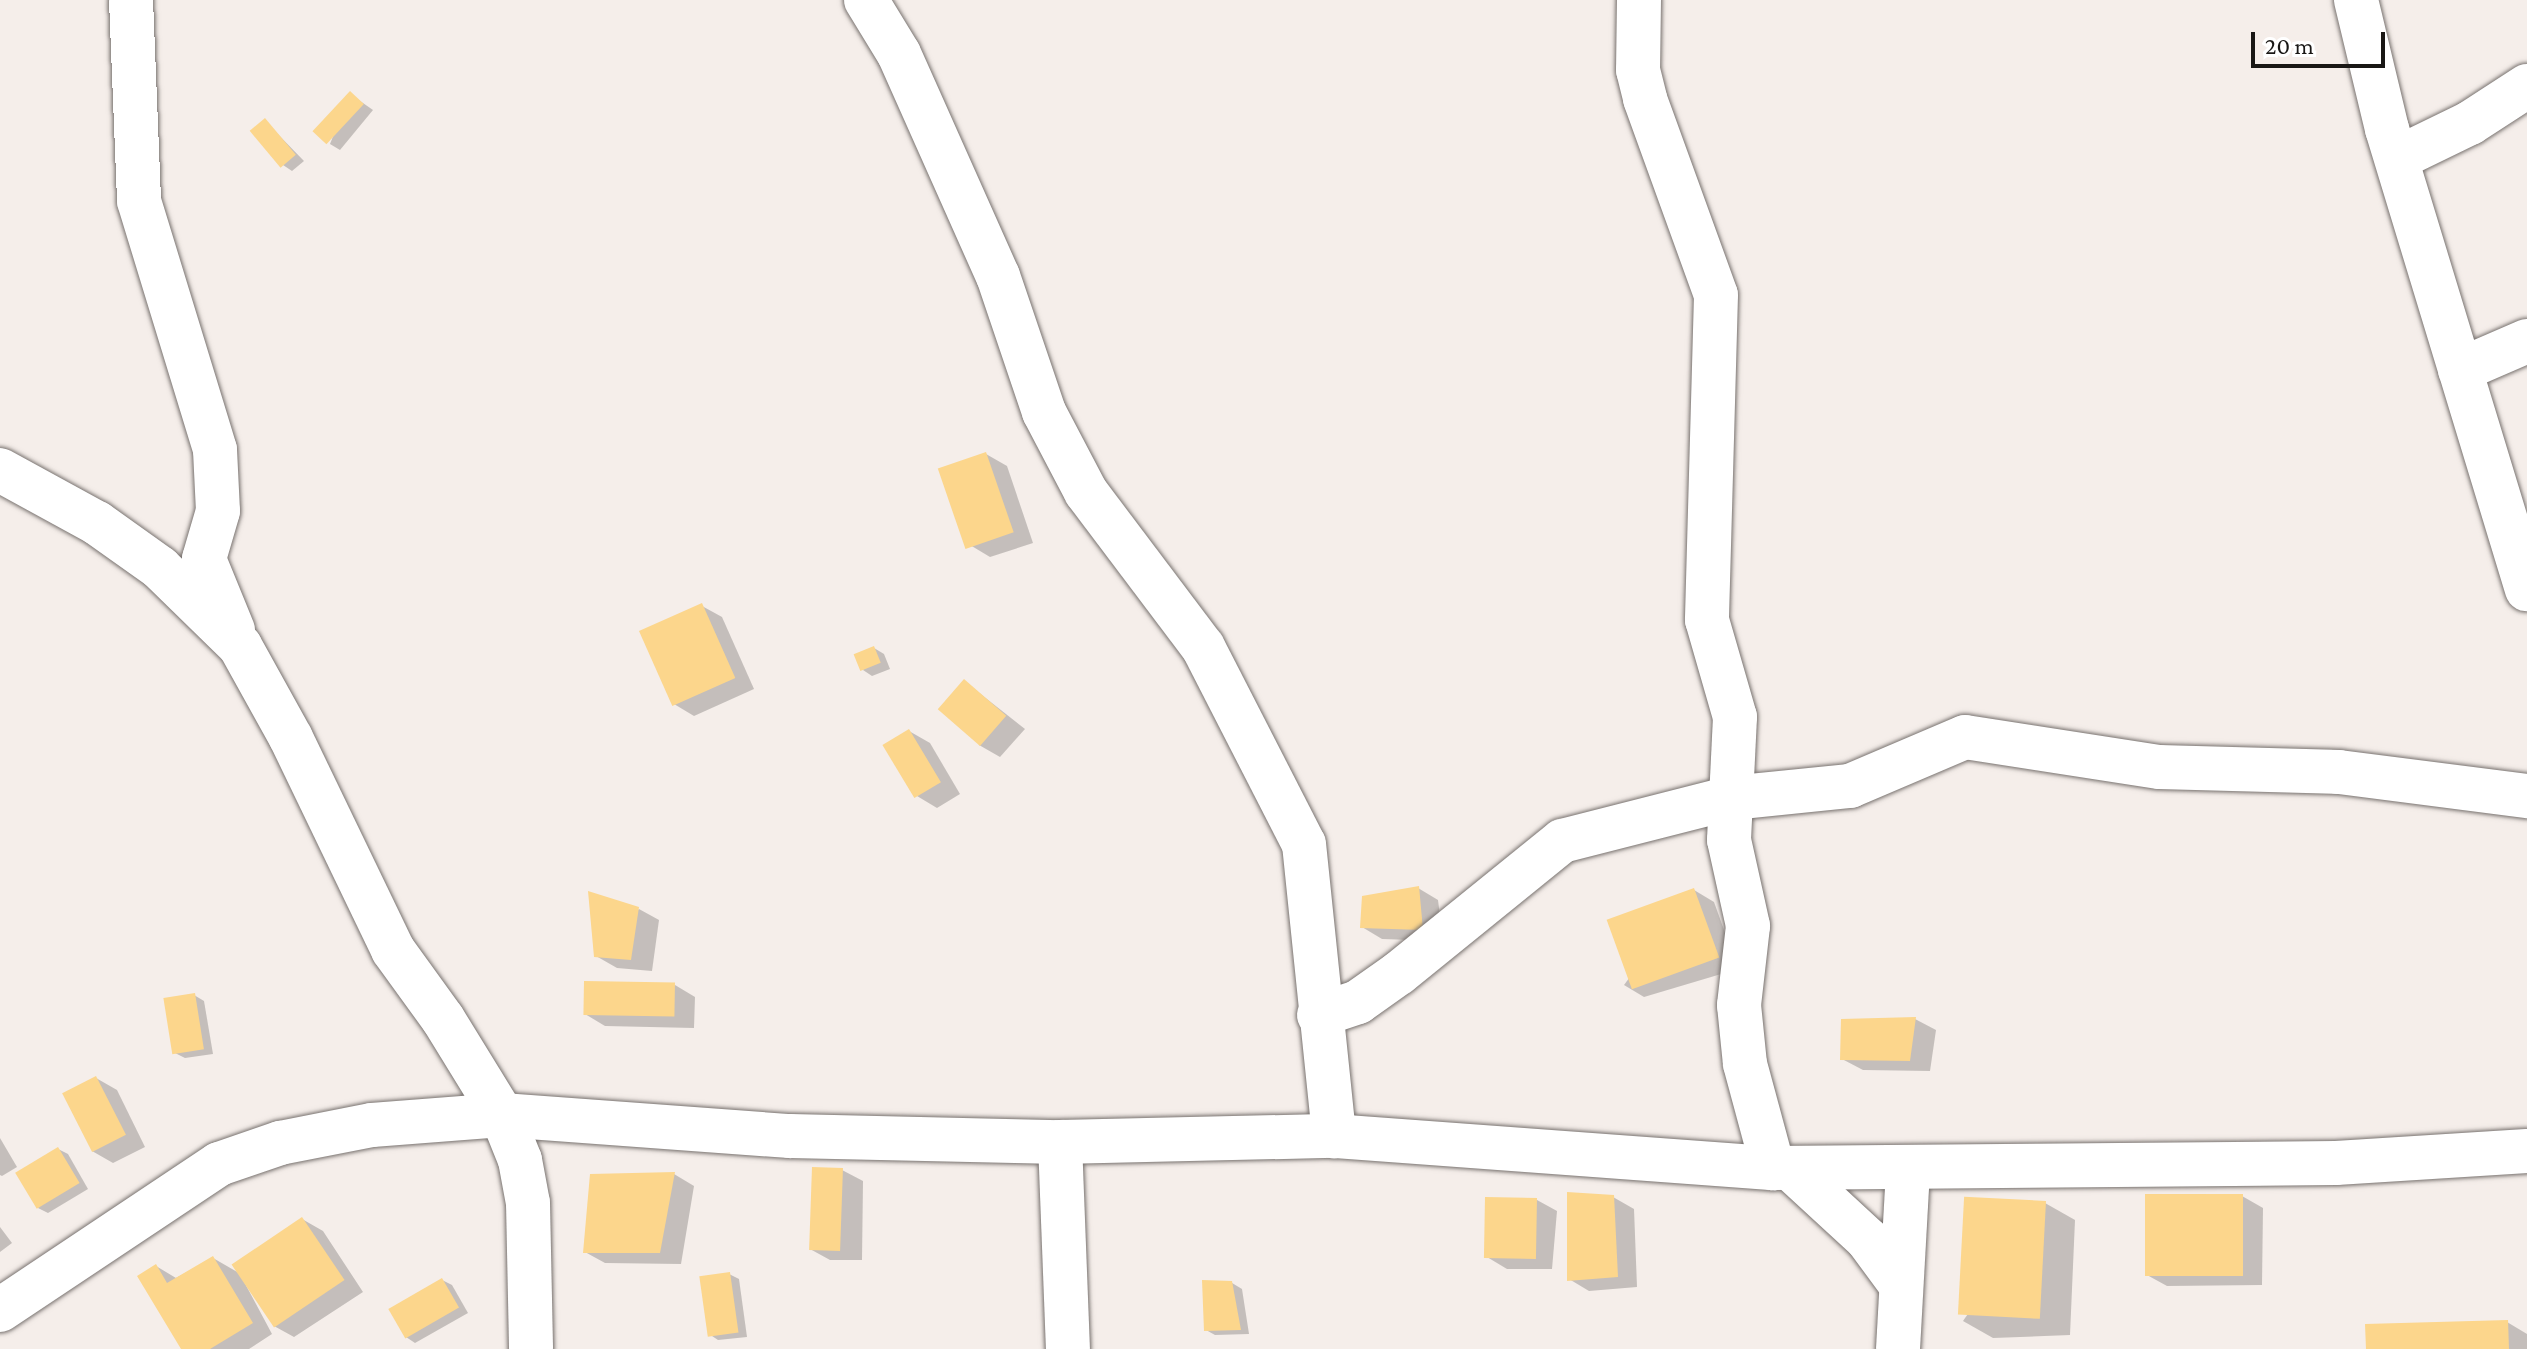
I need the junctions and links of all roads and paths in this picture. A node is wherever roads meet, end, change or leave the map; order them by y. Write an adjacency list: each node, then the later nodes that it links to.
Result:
1 (866, 0): 14 (street)
2 (1639, 0): 13 (street)
3 (2356, 0): 6 (street)
4 (136, 3): 11 (street)
5 (2527, 86): 6 (street)
6 (2398, 158): 8 (street)
7 (2527, 341): 8 (street)
8 (2460, 370): 10 (street)
9 (0, 470): 11 (street)
10 (2527, 589)
11 (240, 646): 15 (street)
12 (2527, 796): 13 (street)
13 (1731, 798): 14 (street); 19 (street)
14 (1319, 1015): 16 (street)
15 (502, 1115): 17 (street); 22 (street); 23 (street)
16 (1334, 1136): 17 (street); 19 (street)
17 (1060, 1142): 24 (street)
18 (2527, 1151): 20 (street)
19 (1782, 1168): 20 (street); 21 (street)
20 (1908, 1168): 21 (street)
21 (1901, 1285): 25 (street)
22 (0, 1310)
23 (531, 1349)
24 (1068, 1349)
25 (1898, 1349)

